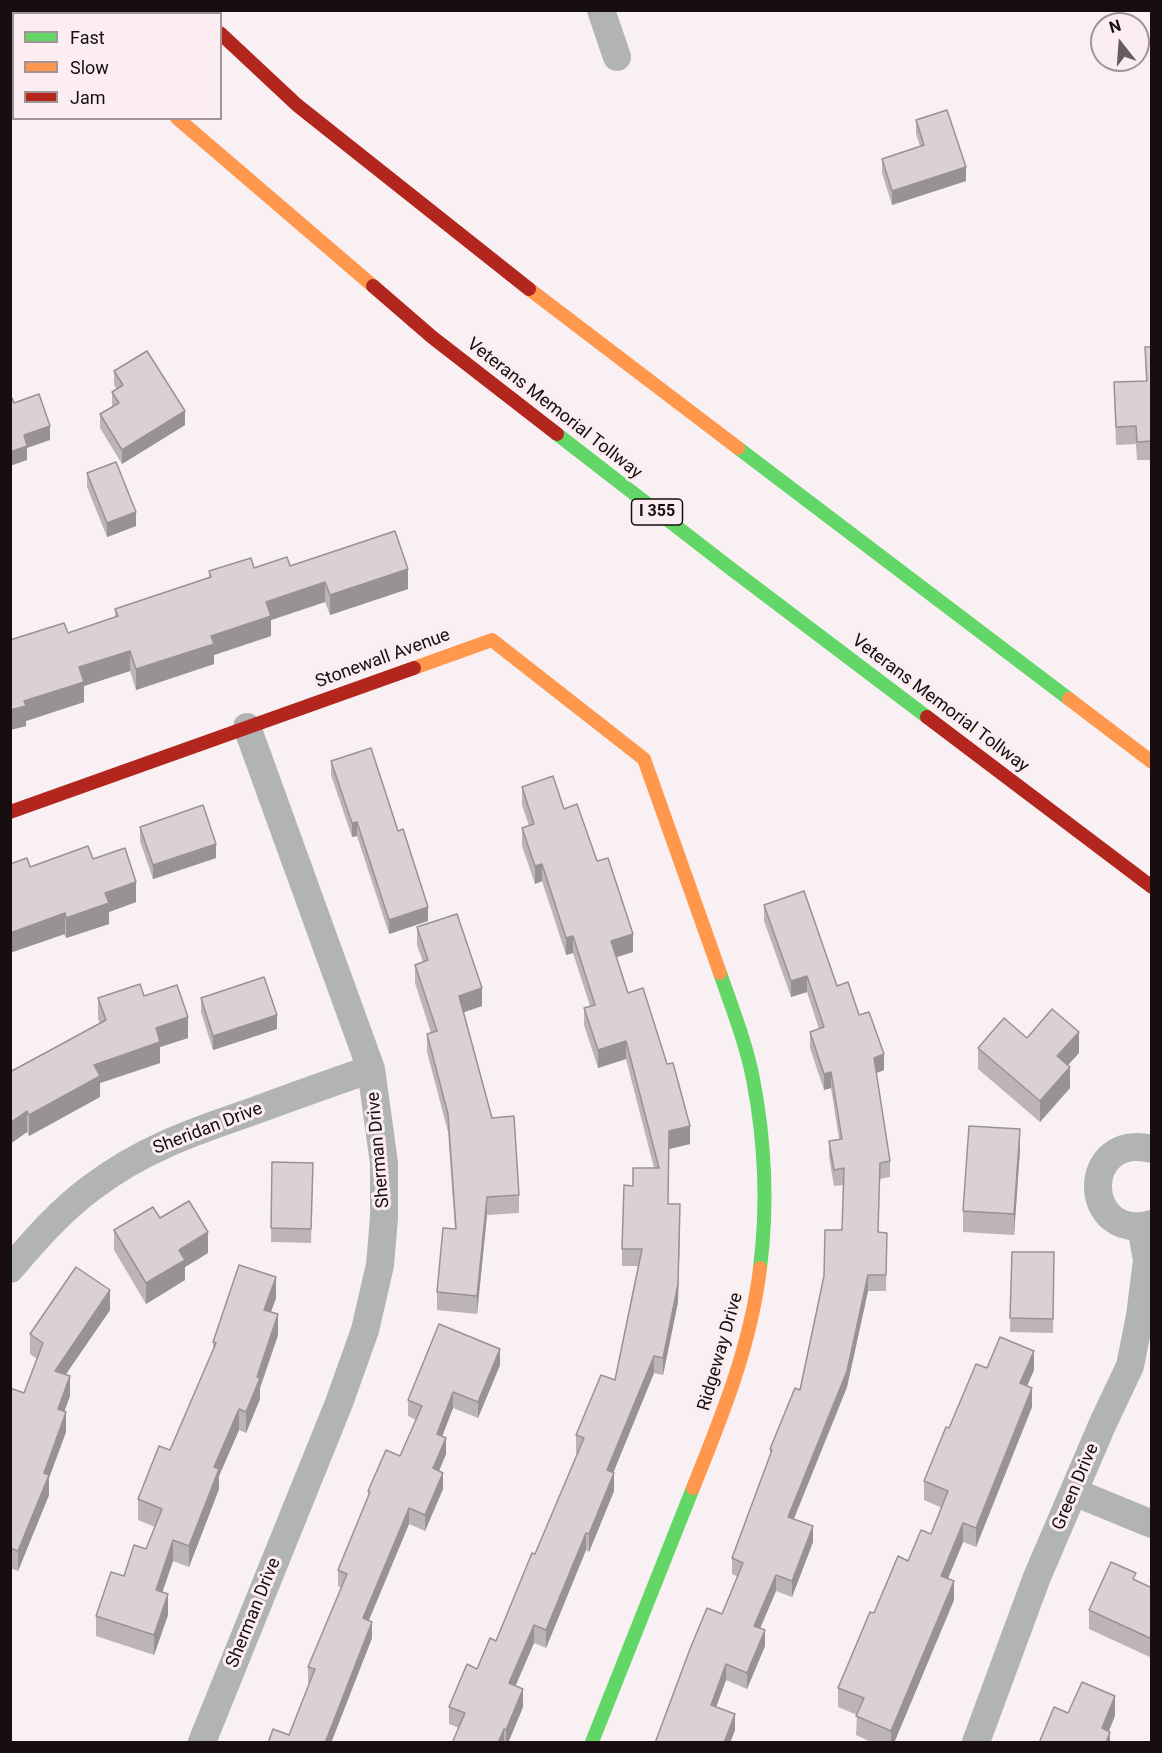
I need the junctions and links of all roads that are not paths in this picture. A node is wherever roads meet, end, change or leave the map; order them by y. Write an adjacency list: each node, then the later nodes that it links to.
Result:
1 (601, 10): 3 (street)
2 (222, 35): 6 (main road)
3 (617, 57)
4 (179, 120): 9 (main road, Veterans Memorial Tollway / I 355)
5 (247, 727): 7 (main road, Stonewall Avenue); 8 (main road, Stonewall Avenue); 10 (street, Sherman Drive)
6 (1152, 762)
7 (10, 812)
8 (677, 853): 17 (main road, Ridgeway Drive)
9 (1152, 887)
10 (371, 1069): 13 (street, Sheridan Drive); 16 (street, Sherman Drive)
11 (1152, 1149): 12 (street, Green Drive)
12 (1146, 1226): 14 (street, Green Drive)
13 (10, 1269)
14 (1074, 1492): 15 (street); 18 (street, Green Drive)
15 (1152, 1524)
16 (202, 1743)
17 (592, 1743)
18 (976, 1743)

